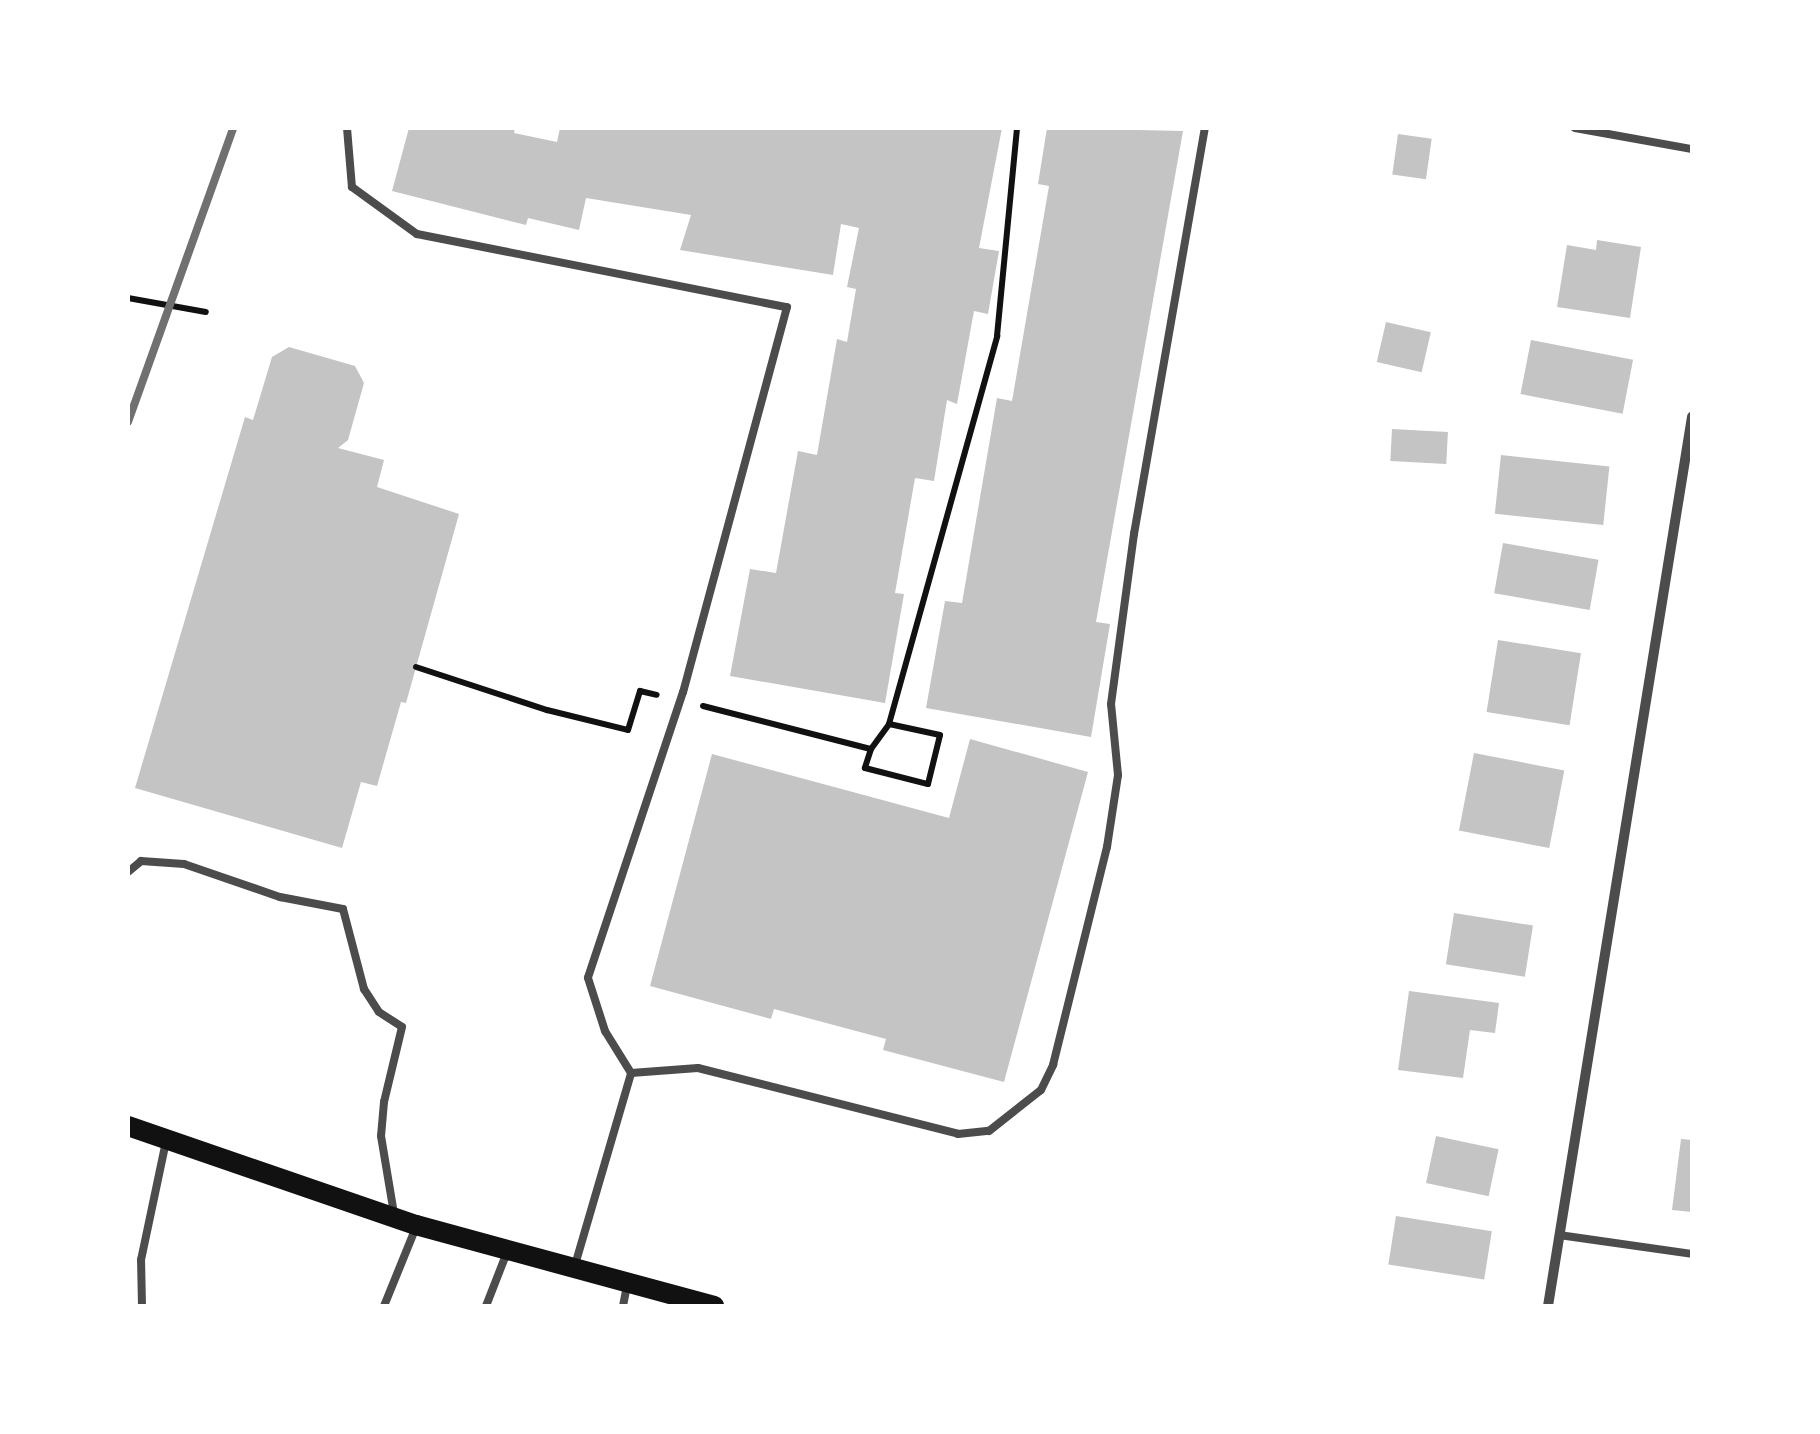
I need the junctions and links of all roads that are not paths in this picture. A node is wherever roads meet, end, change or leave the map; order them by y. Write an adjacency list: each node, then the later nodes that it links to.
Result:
1 (347, 128): 7 (lane)
2 (1205, 128): 7 (lane)
3 (1575, 128): 4 (lane)
4 (1692, 149)
5 (1692, 417): 12 (street)
6 (128, 872): 10 (lane)
7 (631, 1072): 15 (lane)
8 (128, 1126): 9 (main road)
9 (166, 1141): 10 (main road); 17 (lane)
10 (395, 1218): 11 (main road)
11 (416, 1225): 13 (main road); 18 (lane)
12 (1559, 1235): 14 (lane); 22 (street)
13 (507, 1252): 15 (main road); 19 (lane)
14 (1692, 1254)
15 (574, 1269): 16 (main road)
16 (628, 1284): 20 (lane); 21 (main road)
17 (142, 1306)
18 (384, 1306)
19 (486, 1306)
20 (624, 1306)
21 (714, 1306)
22 (1548, 1306)

